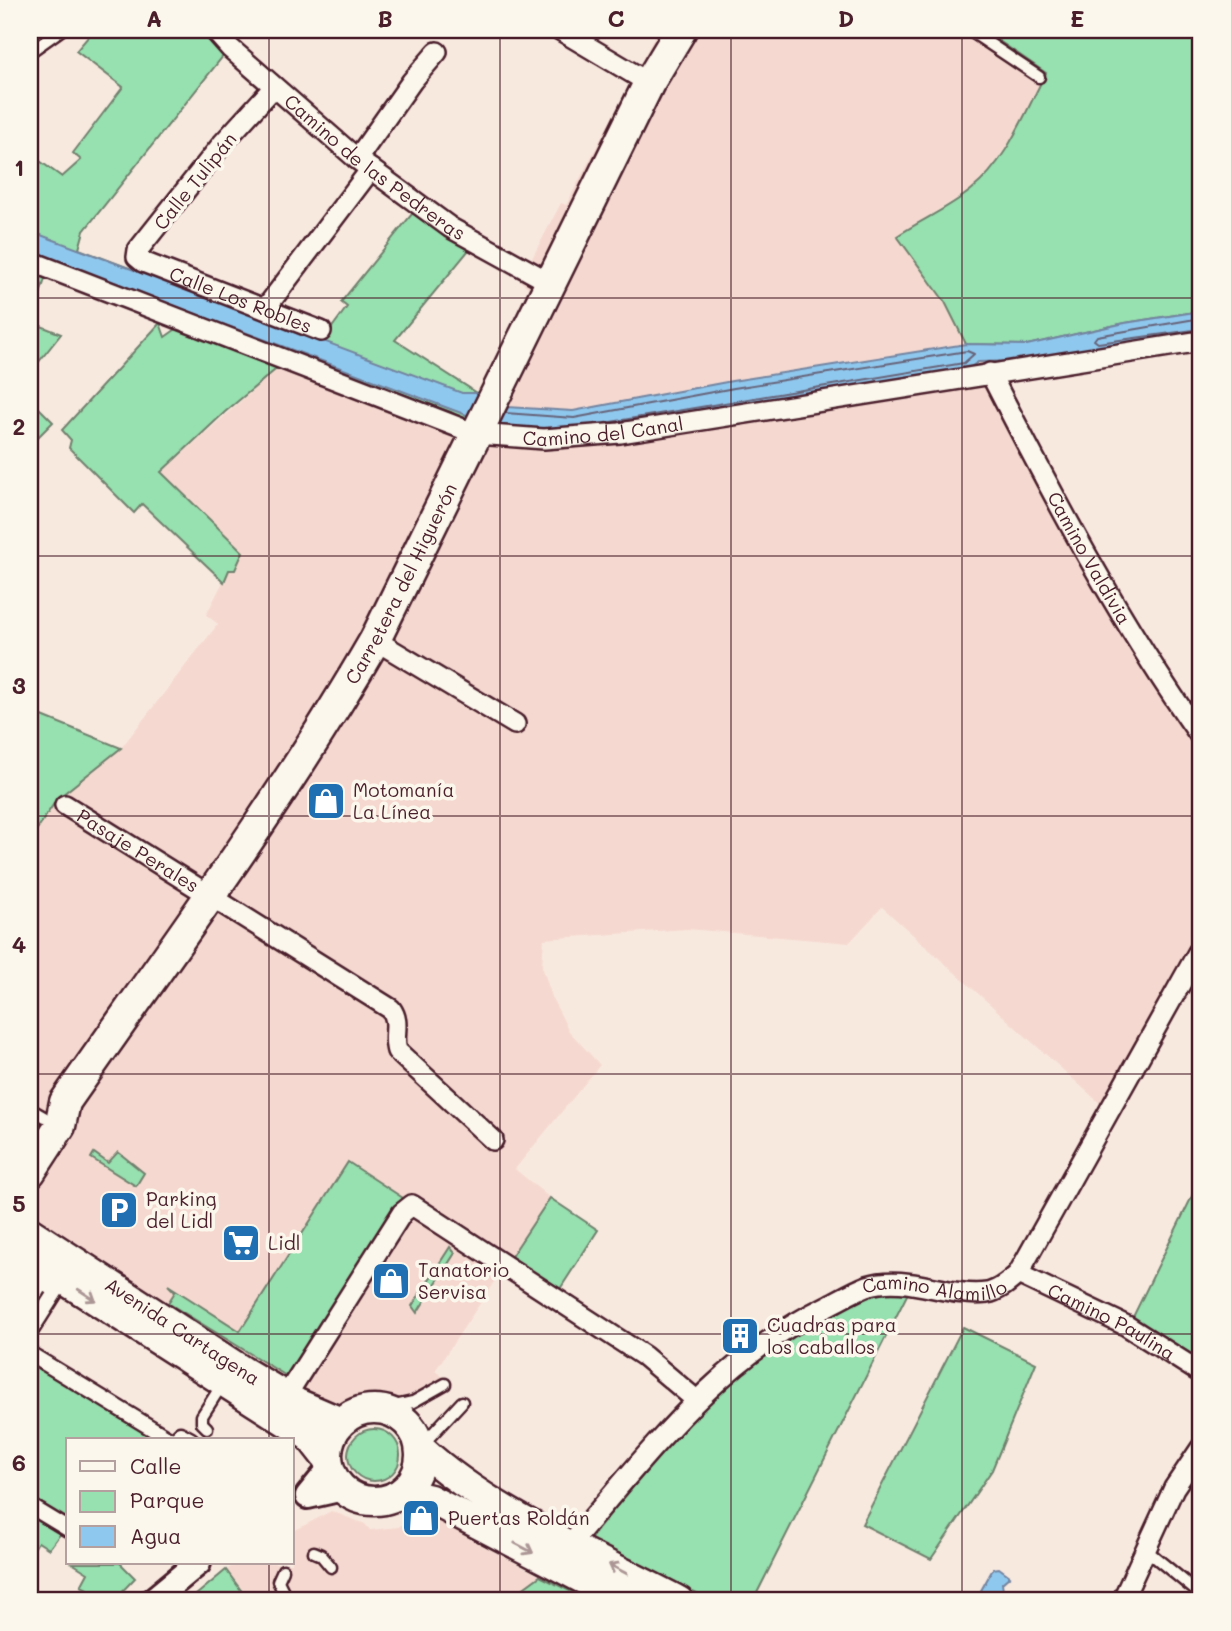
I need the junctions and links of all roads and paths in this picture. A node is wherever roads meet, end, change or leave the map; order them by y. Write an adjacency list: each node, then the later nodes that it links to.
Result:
1 (61, 30): 6 (lane)
2 (214, 30): 10 (street, Camino de las Pedreras)
3 (559, 30): 9 (street)
4 (681, 30): 9 (main road, Carretera del Higuerón)
5 (970, 30): 8 (lane)
6 (30, 52)
7 (438, 52): 11 (street)
8 (1039, 77)
9 (649, 83): 14 (main road, Carretera del Higuerón)
10 (274, 87): 11 (street, Camino de las Pedreras); 13 (street, Calle Tulipán)
11 (364, 164): 14 (street, Camino de las Pedreras); 15 (street)
12 (30, 261): 19 (street, Camino del Canal)
13 (161, 269): 15 (street, Calle Los Robles)
14 (551, 283): 19 (main road, Carretera del Higuerón)
15 (265, 309): 16 (street, Calle Los Robles)
16 (321, 331)
17 (1201, 341): 18 (street, Camino del Canal)
18 (990, 373): 19 (street, Camino del Canal); 22 (street, Camino Valdivia)
19 (476, 433): 20 (main road, Carretera del Higuerón)
20 (374, 640): 21 (street); 24 (main road, Carretera del Higuerón)
21 (515, 724)
22 (1201, 737)
23 (65, 804): 24 (street, Pasaje Perales)
24 (210, 896): 26 (main road, Carretera del Higuerón); 27 (street, Pasaje Perales)
25 (1201, 947): 31 (street, Camino Alamillo)
26 (42, 1116): 28 (main road, Carretera del Higuerón)
27 (493, 1140)
28 (30, 1172)
29 (30, 1232): 38 (main road, Avenida Cartagena)
30 (30, 1258): 36 (main road, Avenida Cartagena, one-way to 36)
31 (1018, 1274): 35 (street, Camino Paulina); 39 (street, Camino Alamillo)
32 (30, 1301): 33 (street)
33 (30, 1332)
34 (30, 1354): 44 (street)
35 (1201, 1373)
36 (223, 1382): 43 (lane); 47 (main road, Avenida Cartagena)
37 (444, 1384): 41 (lane)
38 (286, 1396): 39 (street); 42 (main road, Avenida Cartagena)
39 (695, 1399): 52 (street, Camino Alamillo)
40 (462, 1402): 45 (lane)
41 (381, 1409): 42 (main road); 45 (main road)
42 (341, 1422): 47 (main road)
43 (206, 1428)
44 (171, 1438)
45 (420, 1448): 48 (main road); 52 (main road)
46 (1201, 1448): 53 (street)
47 (334, 1472): 48 (main road); 49 (street)
48 (395, 1496): 61 (main road, one-way to 61)
49 (300, 1500)
50 (30, 1506): 51 (street)
51 (66, 1528)
52 (570, 1544): 62 (main road, one-way to 52)
53 (1145, 1549): 58 (lane); 63 (street)
54 (314, 1552): 56 (lane)
55 (197, 1564): 60 (street)
56 (331, 1567)
57 (283, 1570): 59 (lane)
58 (1201, 1595)
59 (287, 1599)
60 (152, 1601)
61 (625, 1601)
62 (679, 1601)
63 (1122, 1601)

